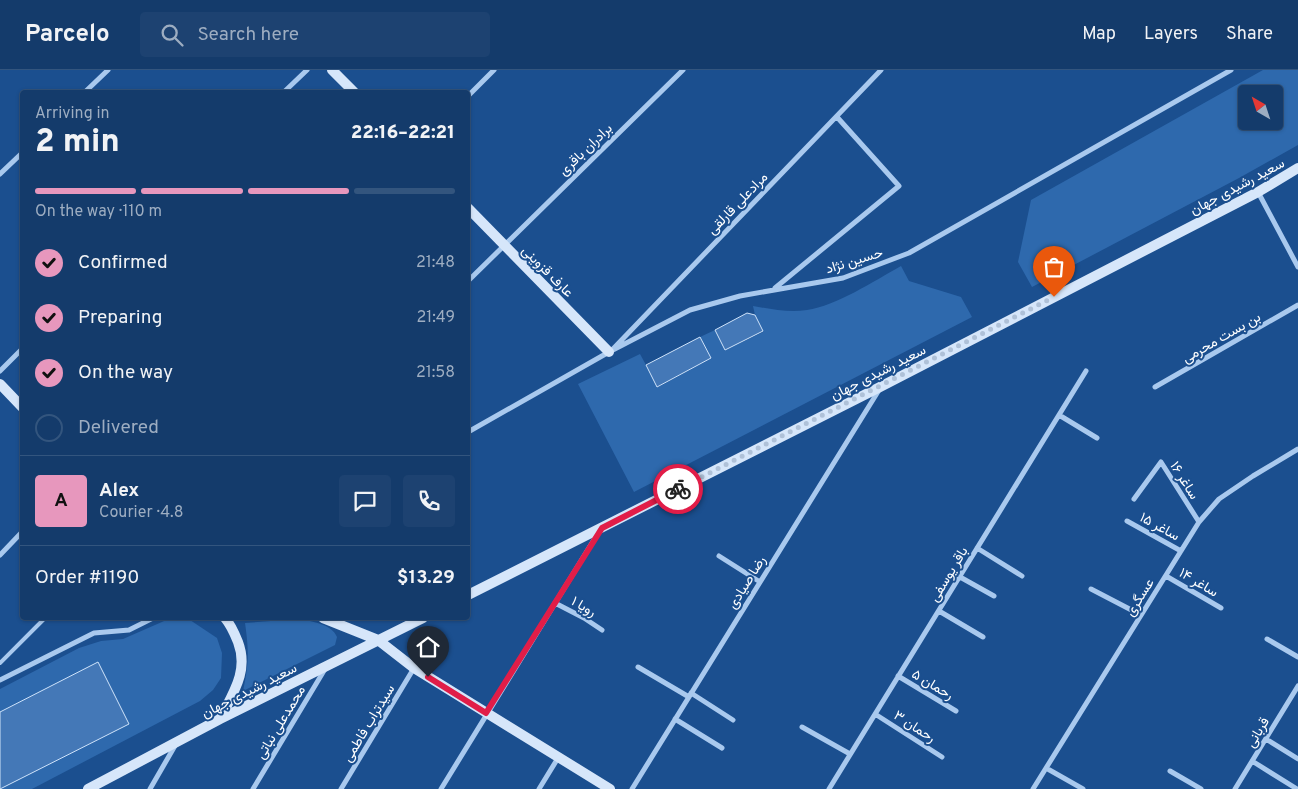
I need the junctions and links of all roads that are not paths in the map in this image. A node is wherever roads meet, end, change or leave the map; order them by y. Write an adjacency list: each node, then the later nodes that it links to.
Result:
1 (108, 70): 8 (street)
2 (307, 70): 9 (street)
3 (332, 70): 10 (street)
4 (494, 70): 11 (street)
5 (683, 70): 18 (street, برادران باقری)
6 (881, 70): 12 (street, مرادعلی قارلقی)
7 (1232, 70): 21 (street, حسین نژاد)
8 (87, 90)
9 (286, 90)
10 (352, 90)
11 (470, 94)
12 (837, 117): 21 (street); 24 (street, مرادعلی قارلقی)
13 (20, 155): 15 (street)
14 (1298, 168): 16 (street, سعید رشیدی جهان)
15 (0, 174)
16 (1258, 192): 19 (street); 28 (street, سعید رشیدی جهان)
17 (470, 210): 18 (street, عارف قزوینی)
18 (503, 245): 20 (street, برادران باقری); 24 (street, عارف قزوینی)
19 (1298, 267)
20 (470, 279)
21 (773, 290): 24 (street, حسین نژاد)
22 (1298, 306): 29 (street, بن بست محرمی)
23 (20, 351): 25 (street)
24 (609, 352): 32 (street, حسین نژاد)
25 (0, 371)
26 (1086, 371): 31 (street, باقر یوسفی)
27 (0, 384): 30 (street)
28 (880, 387): 38 (street, سعید رشیدی جهان); 47 (street, رضا صیادی)
29 (1155, 387)
30 (20, 405)
31 (1059, 415): 33 (street); 40 (street, باقر یوسفی)
32 (470, 431)
33 (1097, 438)
34 (1298, 449): 37 (street, عسگری)
35 (1134, 499): 37 (street, ساغر ۱۶)
36 (1127, 521): 41 (street, ساغر ۱۵)
37 (1199, 522): 41 (street, عسگری)
38 (602, 528): 49 (street, سعید رشیدی جهان); 51 (street)
39 (20, 534): 42 (street)
40 (977, 548): 44 (street, باقر یوسفی); 45 (street)
41 (1181, 551): 46 (street, عسگری)
42 (0, 555)
43 (719, 556): 47 (street)
44 (960, 576): 50 (street); 53 (street, باقر یوسفی)
45 (1022, 576)
46 (1166, 576): 52 (street, ساغر ۱۴); 54 (street, عسگری)
47 (760, 582): 72 (street, رضا صیادی)
48 (1091, 589): 54 (street)
49 (470, 594)
50 (994, 596)
51 (555, 603): 60 (street, رویا ۱); 74 (street)
52 (1221, 608)
53 (938, 611): 61 (street); 69 (street, باقر یوسفی)
54 (1141, 615): 88 (street, عسگری)
55 (43, 620): 65 (lane)
56 (149, 620): 70 (street)
57 (227, 620): 76 (street)
58 (329, 620): 63 (street)
59 (419, 620): 63 (street, سعید رشیدی جهان)
60 (602, 630)
61 (983, 636)
62 (1267, 639): 64 (street)
63 (378, 640): 66 (street, سعید رشیدی جهان); 68 (street)
64 (1298, 657)
65 (0, 662)
66 (327, 666): 76 (street, سعید رشیدی جهان); 92 (street, محمدعلی نباتی)
67 (638, 667): 72 (street)
68 (414, 668): 74 (street); 93 (street, سیدتراب فاطمی)
69 (898, 676): 73 (street, رحمان ۵); 75 (street, باقر یوسفی)
70 (0, 680)
71 (1298, 687): 80 (street, قربانی)
72 (690, 695): 77 (street, رضا صیادی); 78 (street)
73 (956, 711)
74 (486, 713): 84 (street); 94 (street)
75 (875, 714): 83 (street, باقر یوسفی); 85 (street, رحمان ۳)
76 (220, 719): 81 (street, سعید رشیدی جهان)
77 (675, 719): 82 (street); 97 (street, رضا صیادی)
78 (733, 720)
79 (802, 727): 83 (street)
80 (1266, 739): 86 (street); 87 (street, قربانی)
81 (178, 742): 90 (street, سعید رشیدی جهان); 91 (street)
82 (722, 748)
83 (850, 754): 98 (street, باقر یوسفی)
84 (558, 757): 95 (street); 96 (street)
85 (942, 757)
86 (1298, 759)
87 (1252, 761): 102 (street, قربانی); 103 (street)
88 (1046, 768): 99 (street, عسگری); 100 (street)
89 (1170, 771): 101 (street)
90 (88, 789)
91 (150, 789)
92 (253, 789)
93 (341, 789)
94 (441, 789)
95 (539, 789)
96 (610, 789)
97 (632, 789)
98 (829, 789)
99 (1033, 789)
100 (1083, 789)
101 (1201, 789)
102 (1235, 789)
103 (1297, 789)

